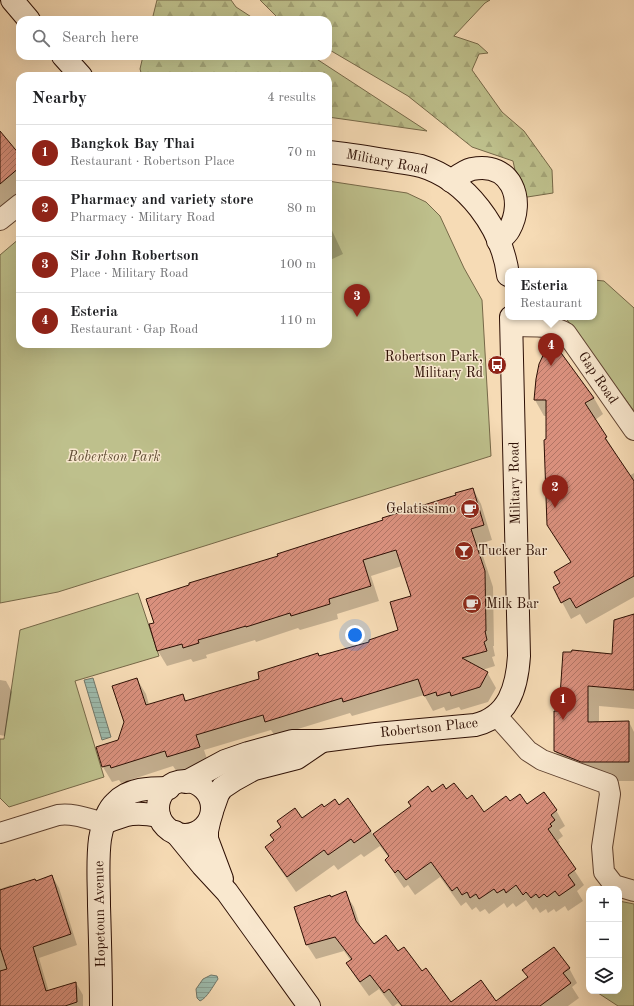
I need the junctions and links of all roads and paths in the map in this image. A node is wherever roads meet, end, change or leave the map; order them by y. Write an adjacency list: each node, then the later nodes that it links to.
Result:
1 (12, 0): 2 (street)
2 (26, 16)
3 (66, 60): 4 (street)
4 (77, 72)
5 (332, 153): 6 (street, Military Road)
6 (451, 181): 9 (street, Military Road); 9 (street)
7 (16, 207): 8 (street)
8 (0, 220)
9 (498, 241): 10 (street, Military Road)
10 (506, 268)
11 (511, 322): 12 (street, Gap Road); 13 (street, Military Road)
12 (634, 430)
13 (496, 715): 14 (street, Robertson Place); 21 (street, Robertson Place)
14 (322, 741): 15 (street, Robertson Place); 17 (street, Robertson Place)
15 (177, 785): 16 (street); 17 (street); 18 (street, Hopetoun Avenue)
16 (159, 816): 18 (street); 19 (street)
17 (211, 817): 19 (street); 22 (street)
18 (104, 823): 20 (street); 23 (street, Hopetoun Avenue)
19 (175, 832): 22 (street)
20 (0, 833)
21 (634, 891)
22 (227, 892): 24 (street)
23 (101, 1006)
24 (309, 1006)

